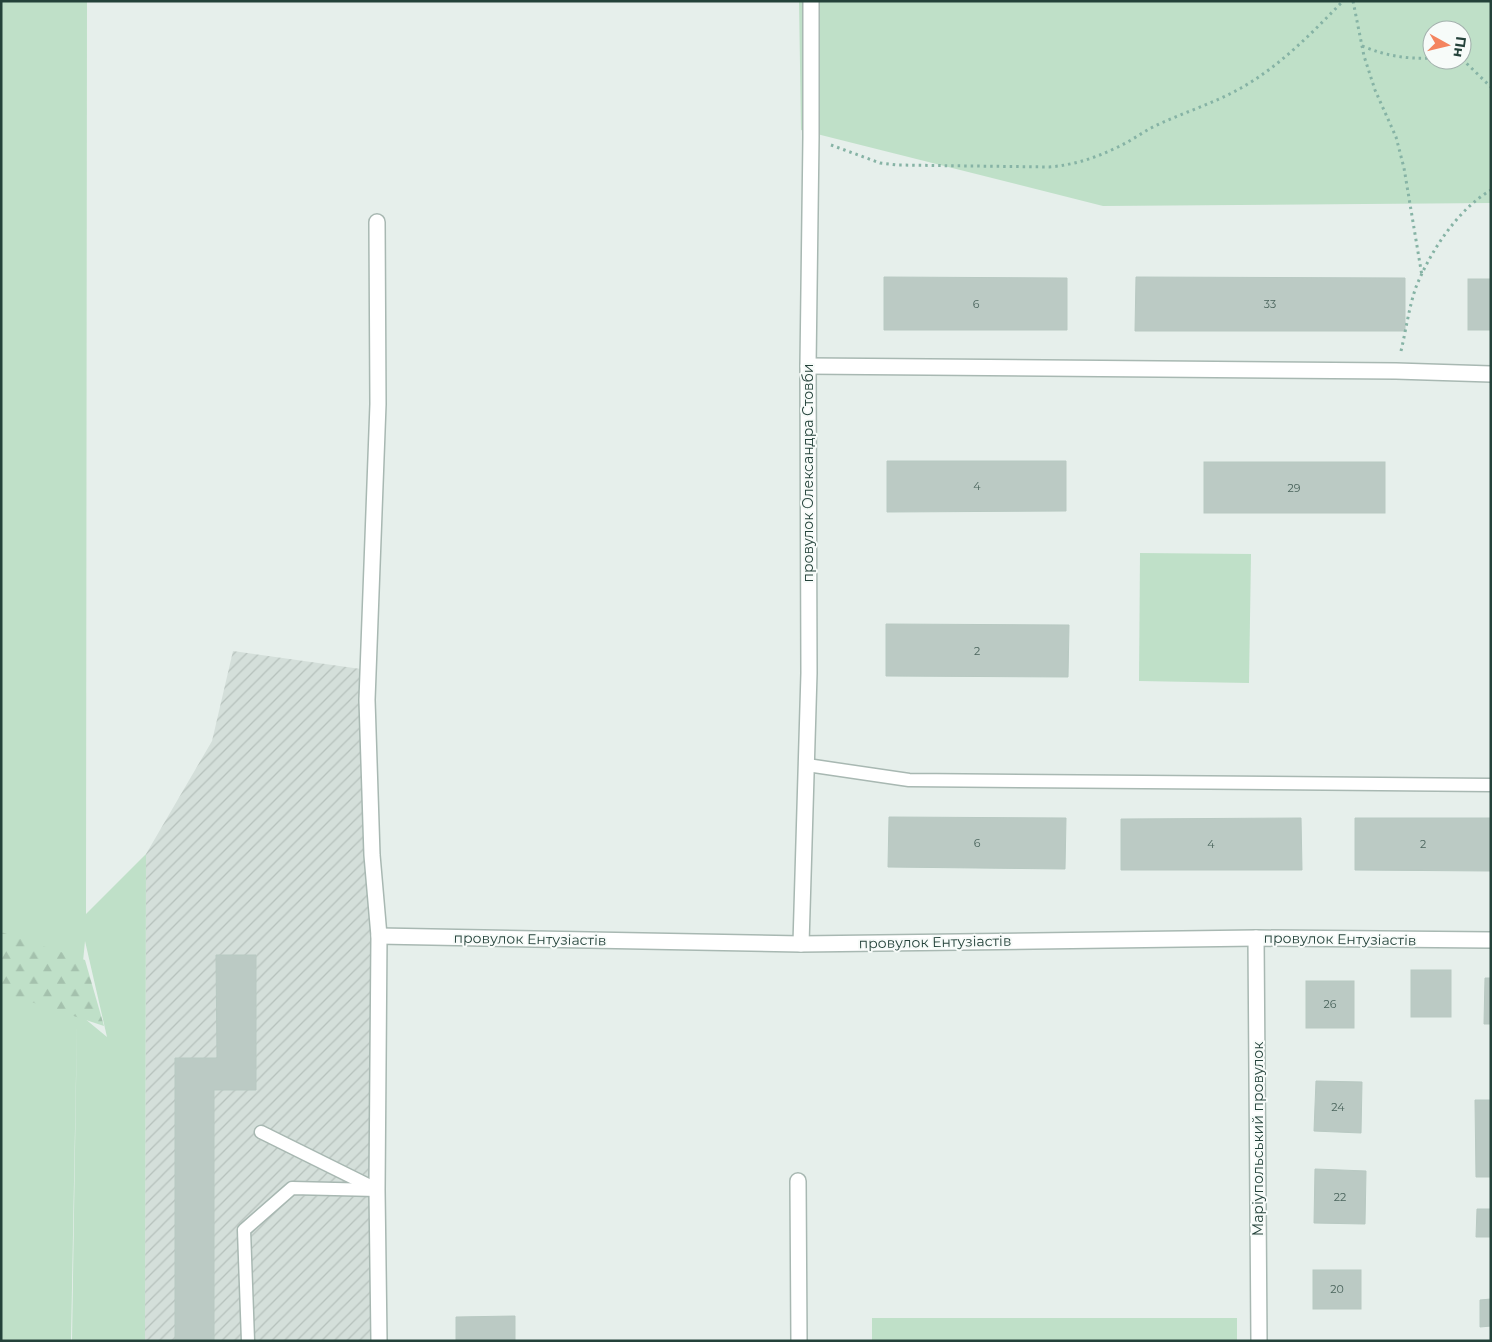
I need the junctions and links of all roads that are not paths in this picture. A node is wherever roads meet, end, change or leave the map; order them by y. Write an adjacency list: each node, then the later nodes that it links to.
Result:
1 (811, 1): 3 (street, провулок Олександра Стовби)
2 (377, 222): 7 (street)
3 (808, 366): 4 (street); 5 (street, провулок Олександра Стовби)
4 (1491, 374)
5 (807, 766): 6 (lane); 10 (street, провулок Олександра Стовби)
6 (1491, 785)
7 (378, 936): 10 (street, провулок Ентузіастів); 13 (street)
8 (1256, 938): 9 (street, провулок Ентузіастів); 10 (street, провулок Ентузіастів); 17 (street, Маріупольський провулок)
9 (1491, 940)
10 (801, 944)
11 (261, 1132): 13 (lane)
12 (798, 1181): 16 (street)
13 (376, 1190): 14 (lane); 15 (street)
14 (248, 1341)
15 (379, 1341)
16 (798, 1341)
17 (1260, 1341)

